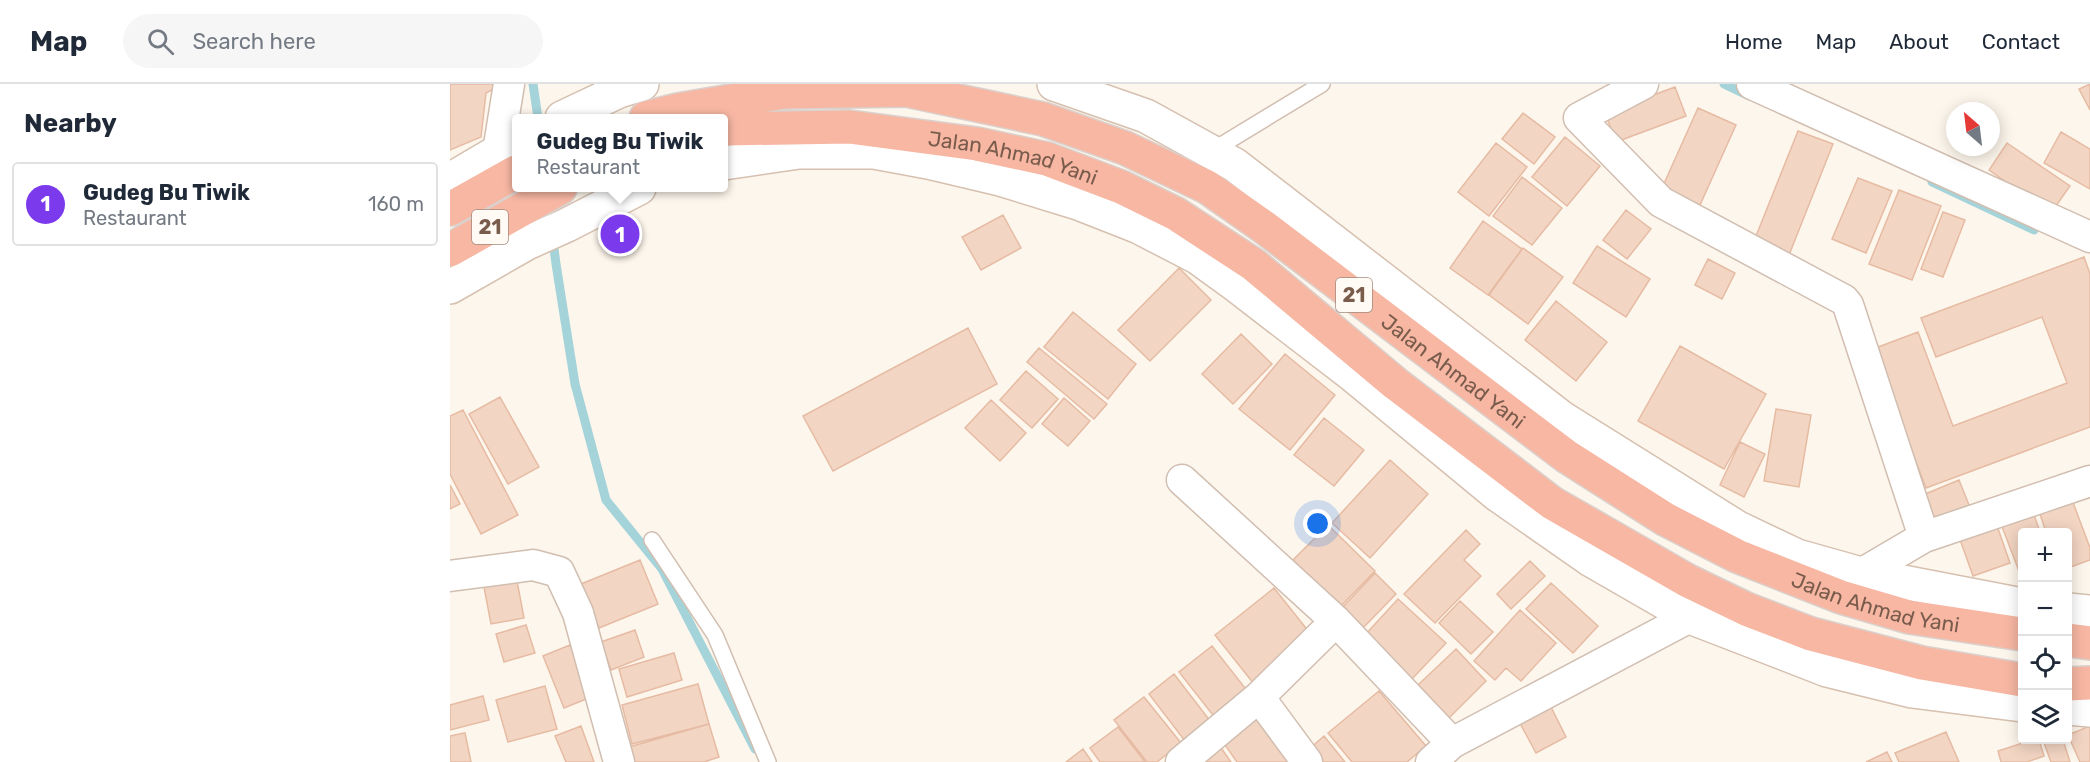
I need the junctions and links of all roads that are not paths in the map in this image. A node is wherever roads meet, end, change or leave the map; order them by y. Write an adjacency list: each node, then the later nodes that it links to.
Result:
1 (509, 84): 11 (street)
2 (642, 84): 7 (street)
3 (1054, 84): 10 (street)
4 (1322, 84): 10 (lane)
5 (1643, 84): 21 (street)
6 (1752, 84): 16 (street)
7 (570, 114)
8 (662, 114): 30 (highway, Jalan Ahmad Yani / 21)
9 (728, 129): 33 (highway, Jalan Ahmad Yani / 21)
10 (1210, 152): 23 (street)
11 (510, 155): 15 (highway, 21)
12 (728, 162): 28 (street)
13 (552, 192): 17 (highway, 21)
14 (631, 192): 18 (street)
15 (451, 200)
16 (2090, 237)
17 (450, 250)
18 (450, 287)
19 (1182, 480): 29 (street)
20 (2090, 481): 21 (street)
21 (1924, 537): 23 (street)
22 (652, 540): 42 (lane)
23 (1861, 574): 25 (street)
24 (450, 576): 41 (street)
25 (2018, 604)
26 (2072, 610): 27 (street)
27 (2090, 612)
28 (1690, 617): 37 (street); 40 (street)
29 (1336, 621): 36 (street); 40 (street)
30 (2018, 633)
31 (2072, 641): 32 (highway)
32 (2090, 643)
33 (2018, 679)
34 (2090, 683): 35 (highway)
35 (2072, 684)
36 (1259, 697): 43 (street); 44 (street)
37 (2018, 704)
38 (2072, 708): 39 (street)
39 (2090, 710)
40 (1441, 752)
41 (619, 762)
42 (768, 762)
43 (1181, 762)
44 (1307, 762)

